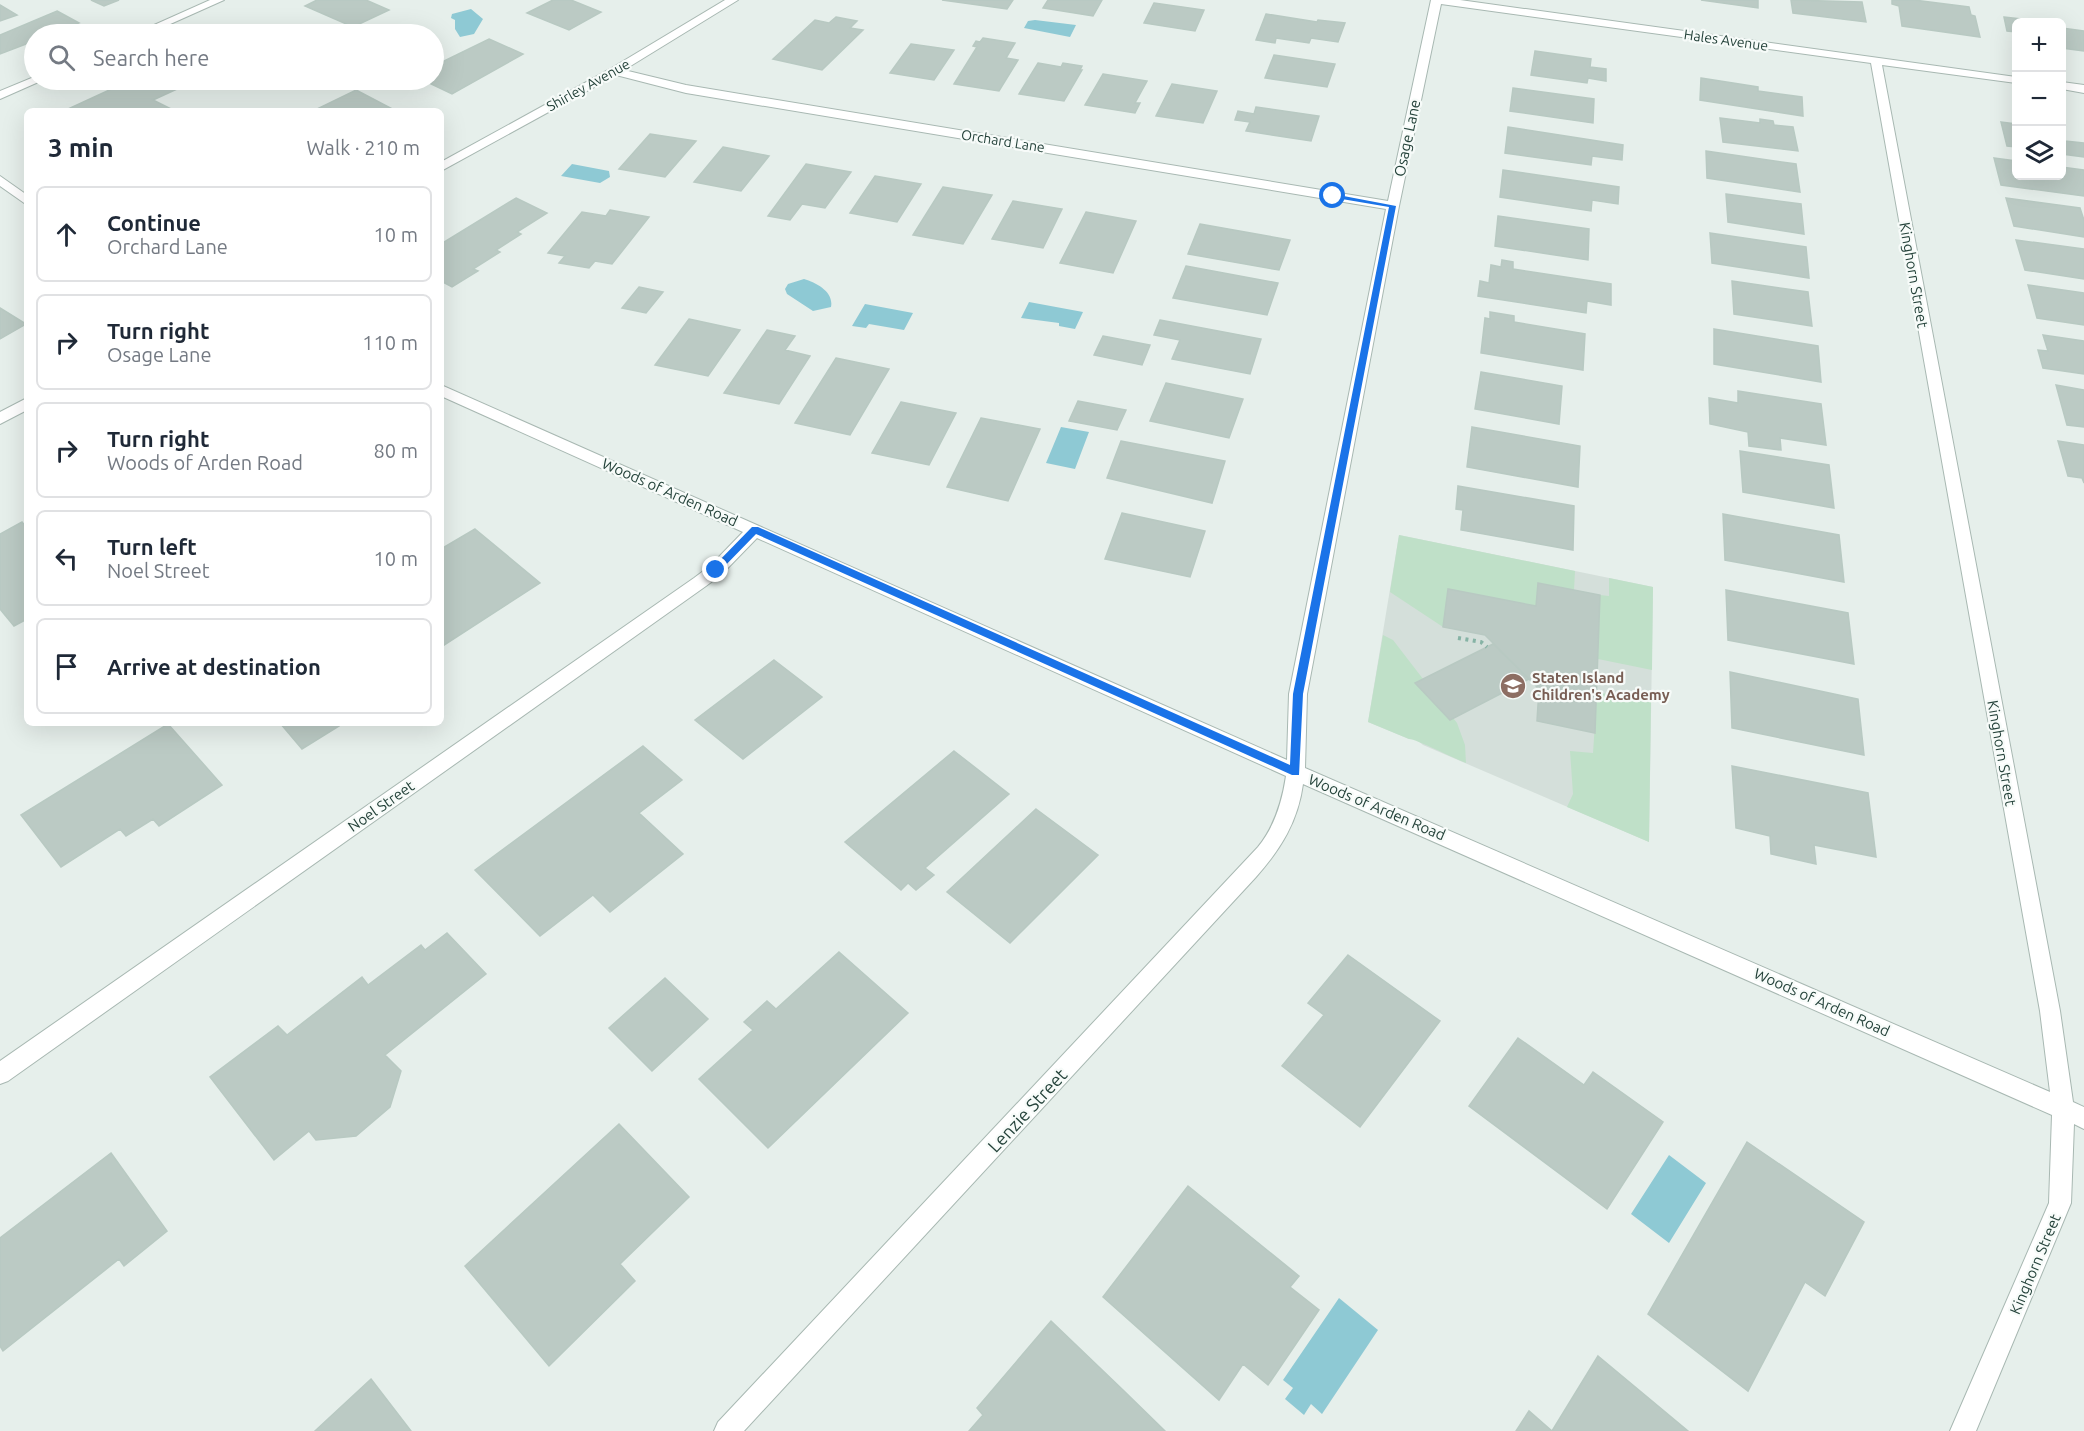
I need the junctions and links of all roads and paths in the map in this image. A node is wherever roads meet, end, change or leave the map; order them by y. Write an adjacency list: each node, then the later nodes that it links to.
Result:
1 (219, 0): 4 (street)
2 (733, 0): 6 (street, Shirley Avenue)
3 (1436, 0): 5 (street, Hales Avenue); 15 (street, Osage Lane)
4 (163, 24)
5 (1876, 61): 7 (street, Hales Avenue); 24 (street, Kinghorn Street)
6 (614, 71): 12 (street, Shirley Avenue); 15 (street, Orchard Lane)
7 (2012, 79)
8 (24, 85): 11 (street)
9 (2066, 87): 10 (street)
10 (2084, 89)
11 (0, 95)
12 (444, 165)
13 (0, 180): 14 (street)
14 (24, 199)
15 (1393, 206): 22 (street, Osage Lane)
16 (444, 391): 19 (street, Woods of Arden Road)
17 (24, 405): 18 (street)
18 (0, 419)
19 (755, 530): 22 (street, Woods of Arden Road); 23 (street, Noel Street)
20 (1458, 638): 21 (path)
21 (1487, 647)
22 (1295, 772): 24 (street, Woods of Arden Road); 26 (street, Lenzie Street)
23 (0, 1074)
24 (2063, 1109): 25 (street, Woods of Arden Road); 27 (street, Kinghorn Street)
25 (2084, 1118)
26 (727, 1431)
27 (1963, 1431)

